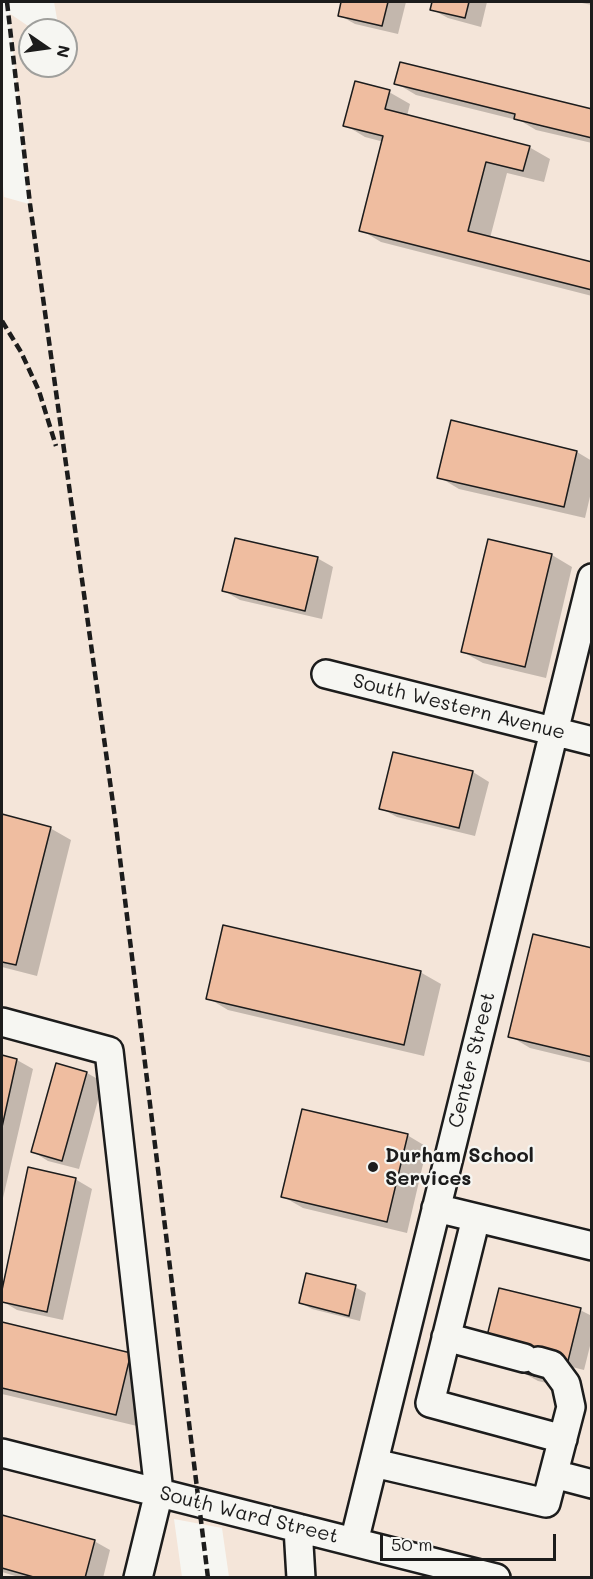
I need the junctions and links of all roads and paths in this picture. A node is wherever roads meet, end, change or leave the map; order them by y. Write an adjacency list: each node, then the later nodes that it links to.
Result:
1 (591, 578): 3 (street, Center Street)
2 (326, 674): 3 (street, South Western Avenue)
3 (552, 731): 4 (street, South Western Avenue); 6 (street, Center Street)
4 (591, 741)
5 (2, 1022): 17 (street)
6 (436, 1208): 7 (street); 10 (street, Center Street)
7 (476, 1218): 8 (street); 9 (street)
8 (591, 1246)
9 (446, 1337): 11 (street); 12 (street)
10 (390, 1394): 11 (street); 14 (street, Center Street)
11 (430, 1403): 12 (street)
12 (563, 1439): 15 (street)
13 (2, 1453): 17 (street, South Ward Street)
14 (374, 1463): 15 (street); 19 (street, Center Street)
15 (554, 1474): 16 (street)
16 (591, 1484)
17 (159, 1492): 18 (street, South Ward Street); 20 (street)
18 (298, 1528): 19 (street, South Ward Street); 21 (street)
19 (354, 1542): 22 (street, South Ward Street)
20 (138, 1578)
21 (301, 1578)
22 (496, 1578)

